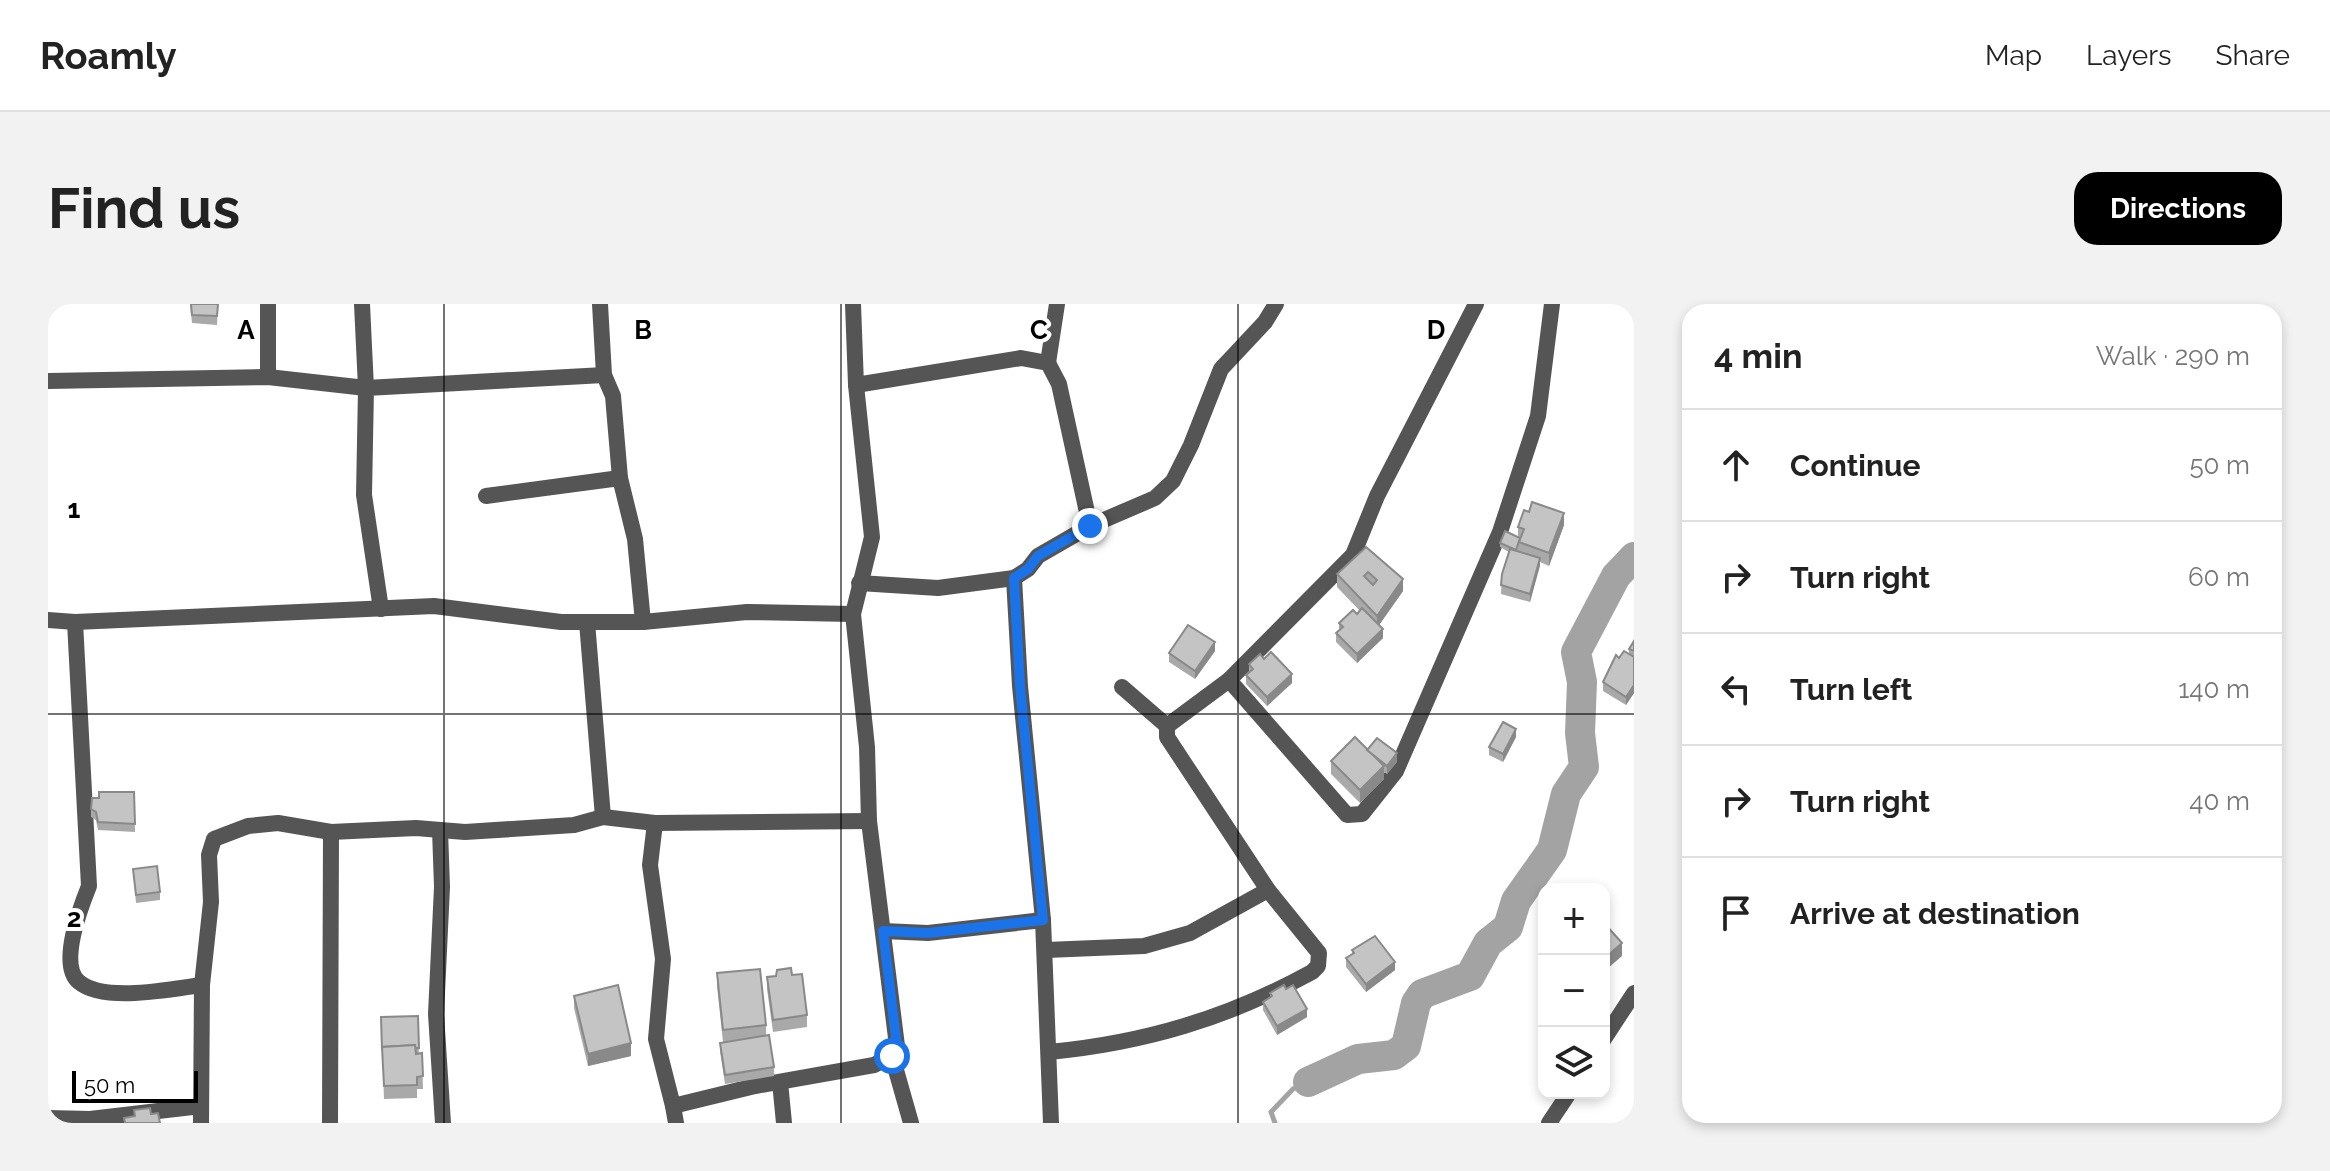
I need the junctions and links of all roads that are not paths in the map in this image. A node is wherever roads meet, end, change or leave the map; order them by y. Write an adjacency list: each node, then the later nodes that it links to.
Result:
1 (268, 304): 11 (street)
2 (362, 304): 14 (street)
3 (600, 304): 10 (street)
4 (853, 304): 13 (street)
5 (1057, 304): 9 (street)
6 (1276, 304): 17 (street)
7 (1476, 304): 26 (street)
8 (1552, 304): 26 (street)
9 (1048, 363): 13 (street); 17 (street)
10 (604, 375): 14 (street); 15 (street)
11 (268, 377): 12 (street); 14 (street)
12 (48, 381)
13 (856, 385): 19 (street)
14 (366, 388): 20 (street)
15 (620, 478): 16 (street); 25 (street)
16 (486, 496)
17 (1090, 526): 18 (street)
18 (1014, 578): 19 (street); 35 (street)
19 (859, 583): 21 (street)
20 (381, 609): 23 (street); 24 (street)
21 (853, 614): 25 (street); 30 (street)
22 (48, 620): 23 (street)
23 (75, 622): 38 (street)
24 (587, 622): 25 (street); 29 (street)
25 (643, 622)
26 (1229, 680): 28 (street)
27 (1122, 687): 28 (street)
28 (1167, 726): 34 (street)
29 (603, 817): 31 (street); 32 (street)
30 (869, 821): 31 (street); 36 (street)
31 (655, 823): 46 (street)
32 (440, 830): 33 (street); 49 (street)
33 (331, 832): 38 (street); 48 (street)
34 (1268, 890): 37 (street); 41 (street)
35 (1043, 920): 36 (street); 37 (street)
36 (883, 931): 42 (street)
37 (1046, 950): 41 (street)
38 (202, 985): 45 (street)
39 (1634, 993): 40 (street)
40 (1610, 1030)
41 (1049, 1052): 52 (street)
42 (892, 1056): 43 (street); 51 (street)
43 (780, 1082): 46 (street); 50 (street)
44 (1565, 1099): 53 (street)
45 (201, 1115): 47 (street)
46 (674, 1115)
47 (48, 1118)
48 (330, 1123)
49 (443, 1123)
50 (784, 1123)
51 (911, 1123)
52 (1051, 1123)
53 (1549, 1123)

